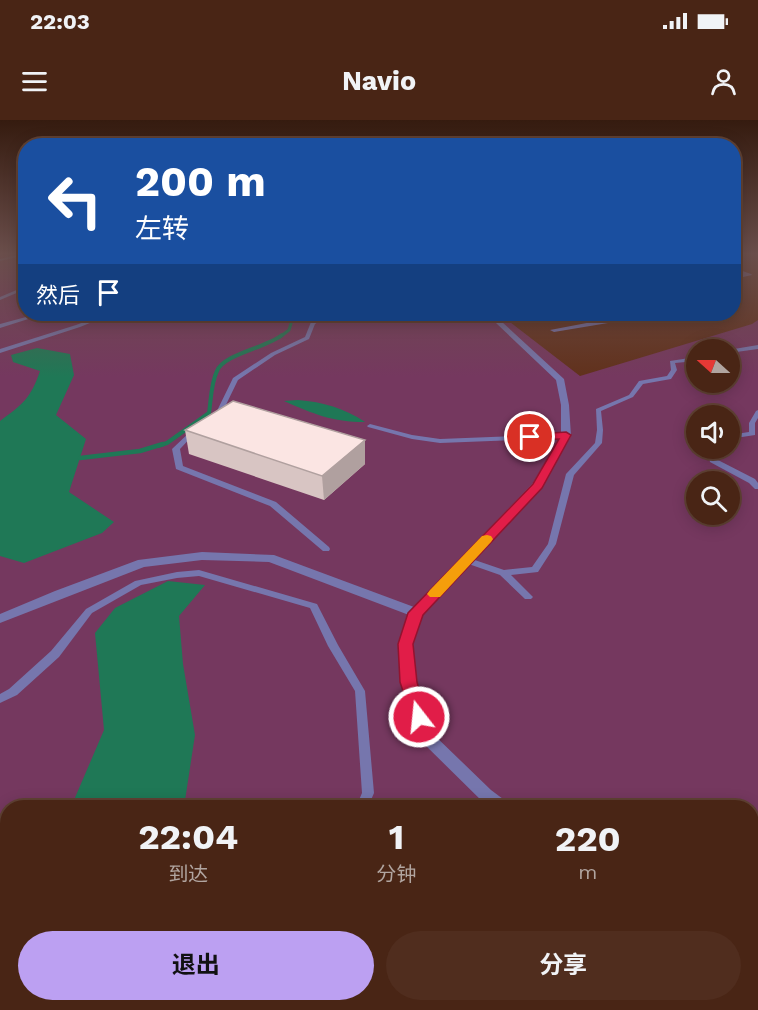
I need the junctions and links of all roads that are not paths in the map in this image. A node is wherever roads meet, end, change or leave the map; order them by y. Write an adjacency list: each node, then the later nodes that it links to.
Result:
1 (18, 321): 6 (lane)
2 (91, 321): 10 (lane)
3 (316, 321): 13 (lane)
4 (498, 321): 16 (street)
5 (608, 321): 7 (street)
6 (0, 326)
7 (554, 330)
8 (758, 347): 9 (lane)
9 (740, 349)
10 (0, 351)
11 (686, 360): 22 (lane)
12 (758, 412): 17 (lane)
13 (212, 419)
14 (204, 424): 20 (lane)
15 (370, 426): 16 (lane)
16 (566, 435): 21 (street)
17 (740, 436)
18 (713, 459): 19 (lane)
19 (758, 487)
20 (326, 549)
21 (466, 560): 22 (lane); 24 (street)
22 (503, 573): 23 (lane)
23 (528, 597)
24 (416, 613): 25 (street); 28 (street)
25 (0, 620)
26 (0, 699): 27 (lane)
27 (365, 800)
28 (492, 800)

